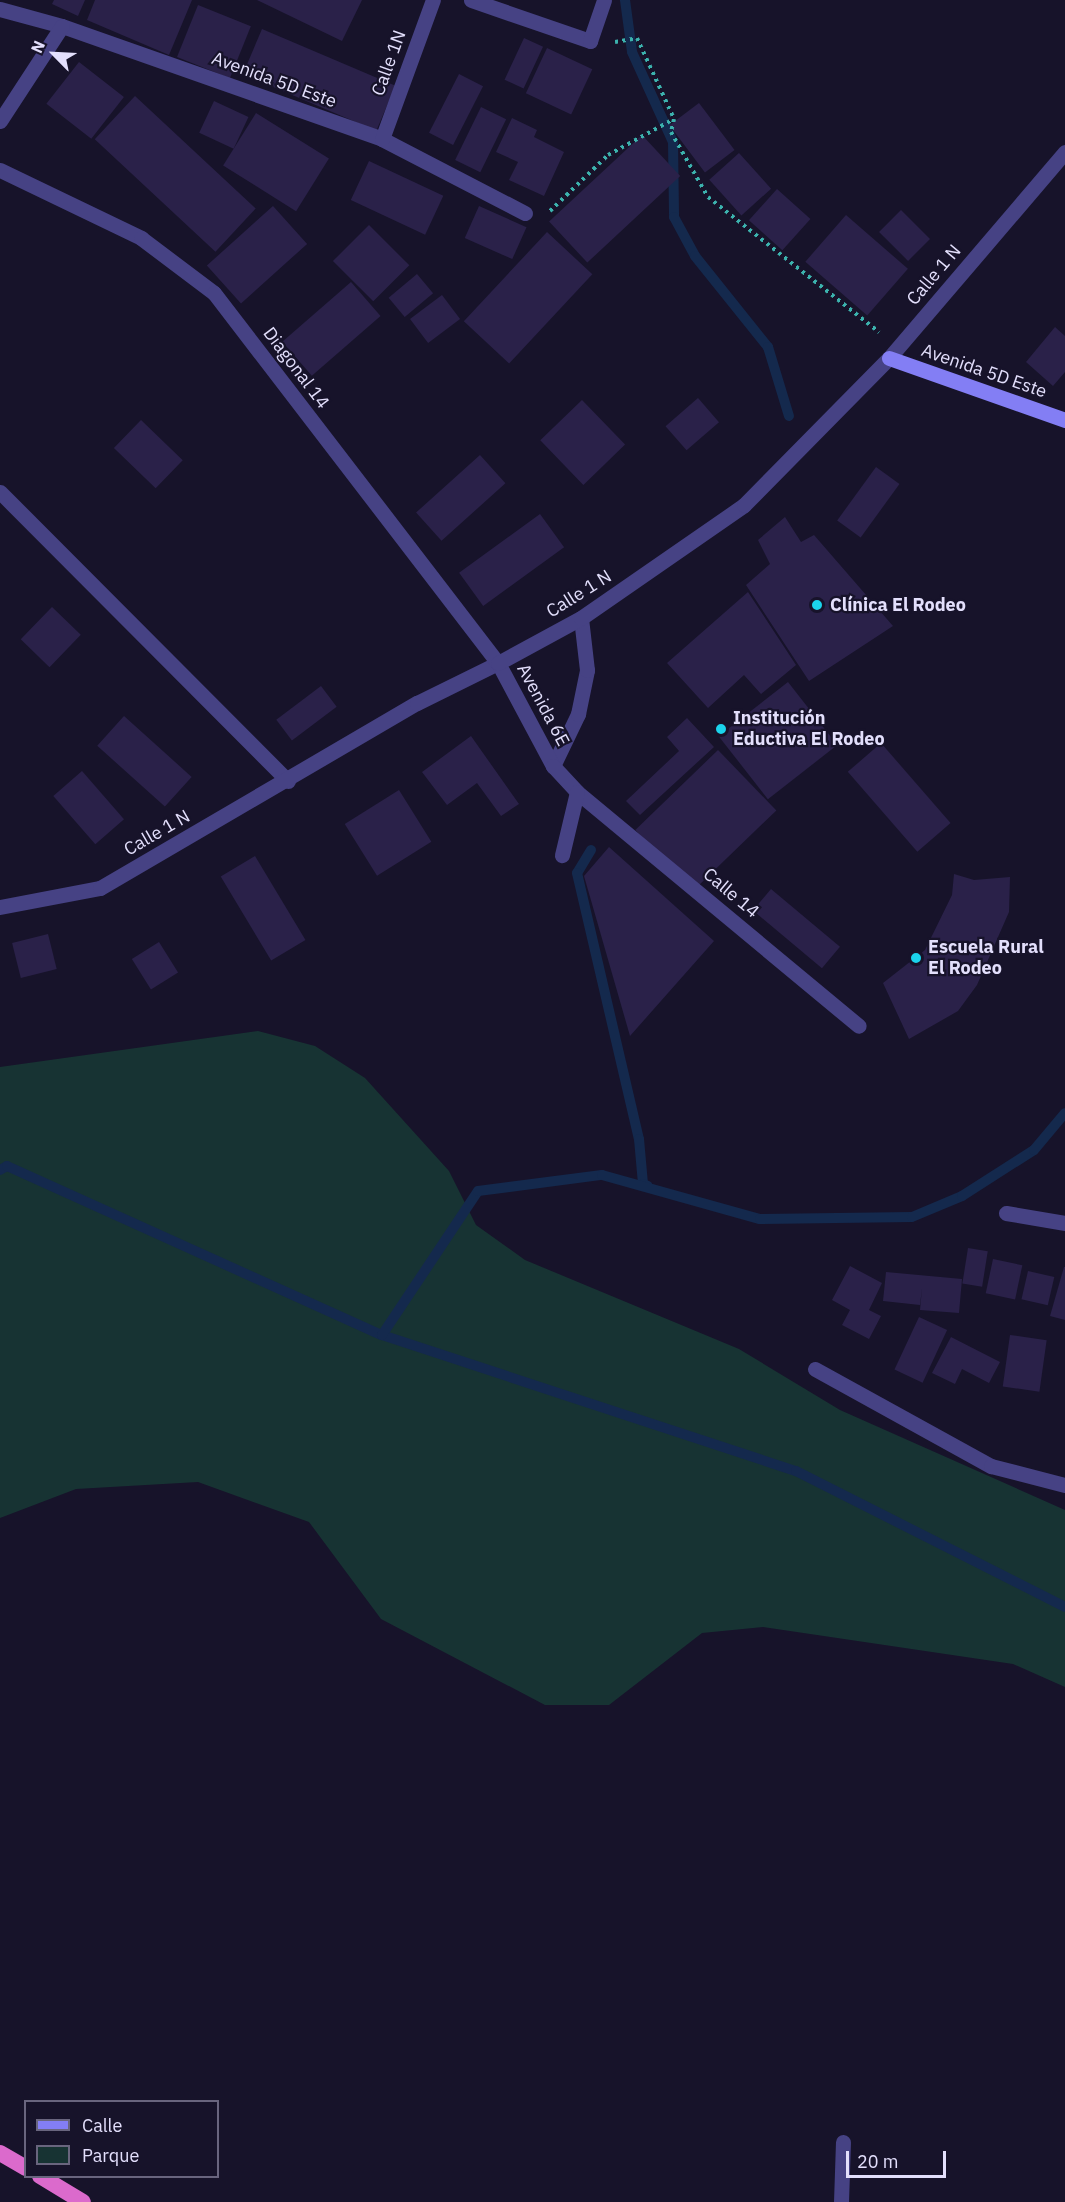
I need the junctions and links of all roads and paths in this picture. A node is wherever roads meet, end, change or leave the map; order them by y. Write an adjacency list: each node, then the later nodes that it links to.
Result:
1 (433, 0): 9 (street, Calle 1N)
2 (471, 0): 3 (street)
3 (604, 0)
4 (0, 9): 5 (street, Avenida 5D Este)
5 (62, 26): 8 (street); 9 (street, Avenida 5D Este)
6 (624, 39): 7 (path)
7 (674, 119): 12 (path); 13 (path)
8 (0, 121)
9 (382, 139): 12 (street, Avenida 5D Este)
10 (1065, 152): 13 (street, Calle 1 N)
11 (0, 171): 17 (street, Diagonal 14)
12 (525, 213)
13 (892, 355): 14 (main road, Avenida 5D Este); 16 (street, Calle 1 N)
14 (1065, 420)
15 (0, 492): 19 (street)
16 (581, 618): 17 (street, Calle 1 N); 18 (street, Avenida 6E)
17 (498, 663): 18 (street, Avenida 6E); 19 (street, Calle 1 N)
18 (553, 766): 20 (street, Avenida 6E)
19 (288, 781): 22 (street, Calle 1 N)
20 (577, 792): 21 (street); 23 (street, Calle 14)
21 (562, 855)
22 (0, 908)
23 (859, 1026)
24 (1006, 1213): 25 (street)
25 (1065, 1223)
26 (814, 1369): 27 (street)
27 (1065, 1485)
28 (843, 2142): 33 (street)
29 (0, 2152): 30 (highway)
30 (24, 2167)
31 (43, 2178): 32 (highway)
32 (83, 2202)
33 (841, 2202)

